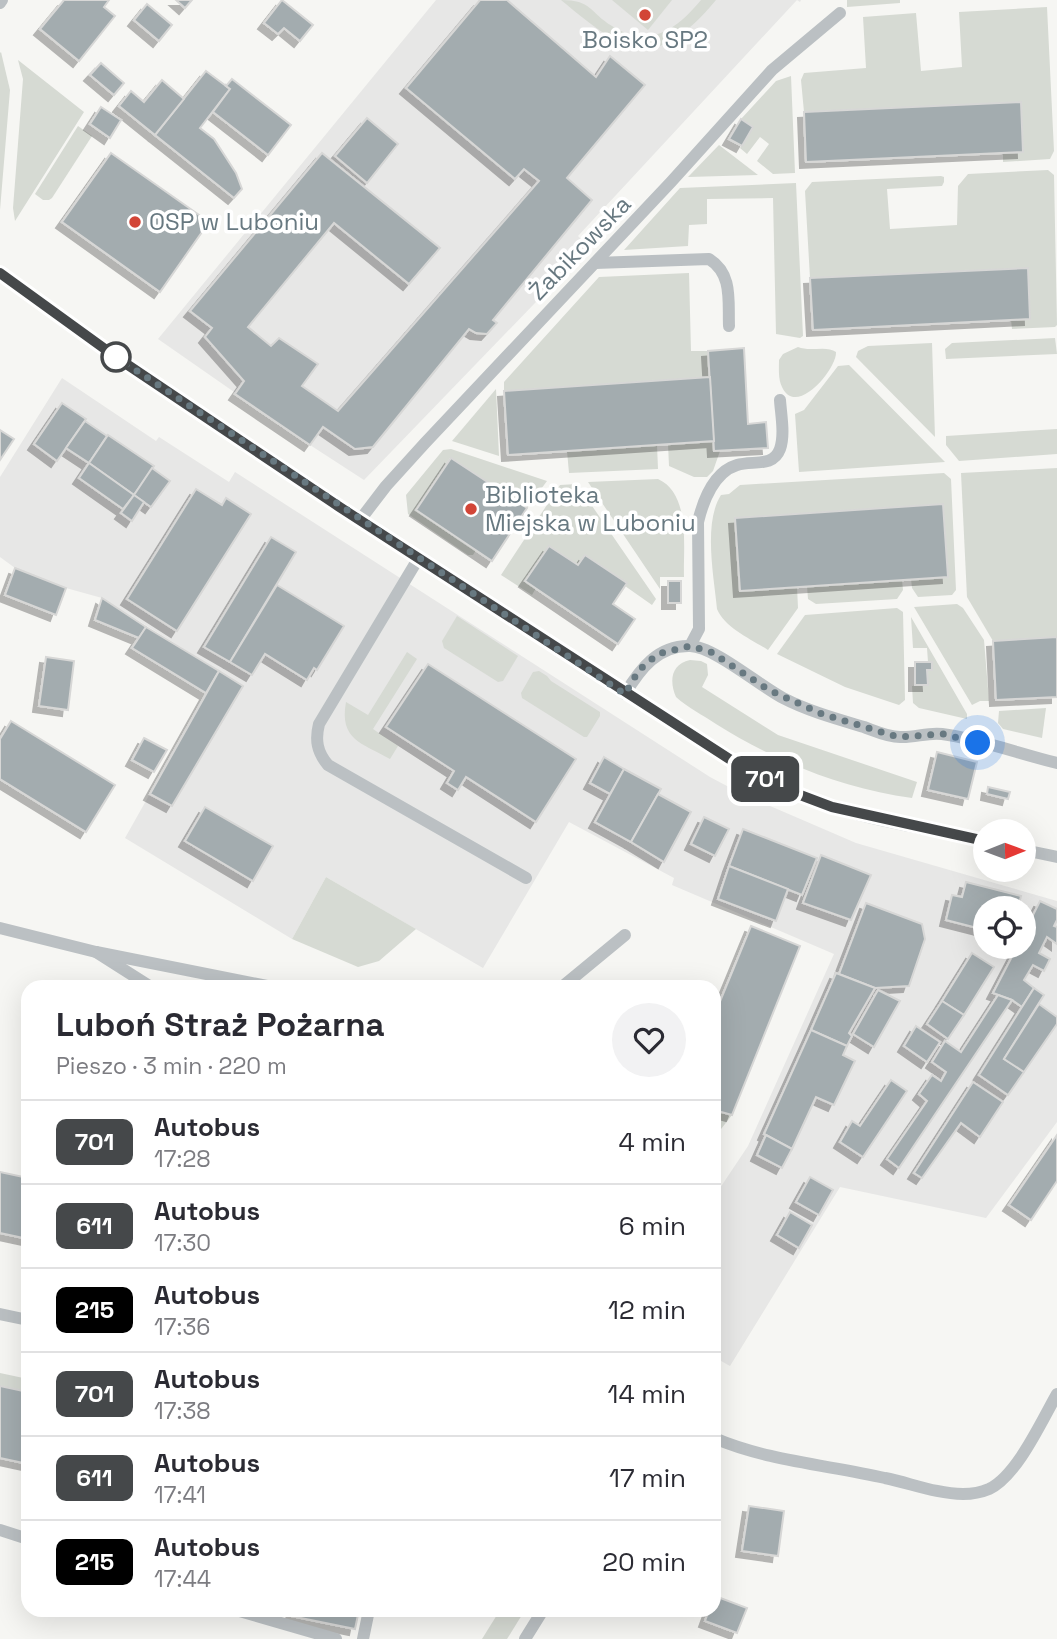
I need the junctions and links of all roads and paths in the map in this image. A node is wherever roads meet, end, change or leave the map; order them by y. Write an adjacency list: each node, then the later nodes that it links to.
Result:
1 (840, 13): 2 (street, Żabikowska)
2 (595, 263): 4 (street); 6 (street, Żabikowska)
3 (0, 273): 6 (street)
4 (729, 326)
5 (780, 400): 8 (street)
6 (360, 520): 7 (street)
7 (418, 559): 9 (street); 14 (street)
8 (690, 646): 9 (street); 10 (street)
9 (625, 694): 11 (street)
10 (1057, 763)
11 (973, 838)
12 (1036, 853): 13 (street)
13 (1057, 857)
14 (526, 878)
15 (0, 928): 17 (street)
16 (625, 935): 20 (street)
17 (96, 952): 18 (street); 19 (street)
18 (140, 980)
19 (237, 980)
20 (570, 980)
21 (0, 1314): 22 (street)
22 (21, 1318)
23 (1057, 1394): 24 (street)
24 (721, 1441)
25 (0, 1530): 26 (street)
26 (21, 1537)
27 (260, 1617): 30 (street)
28 (368, 1617): 31 (street)
29 (539, 1617): 32 (street)
30 (336, 1639)
31 (363, 1639)
32 (525, 1639)

